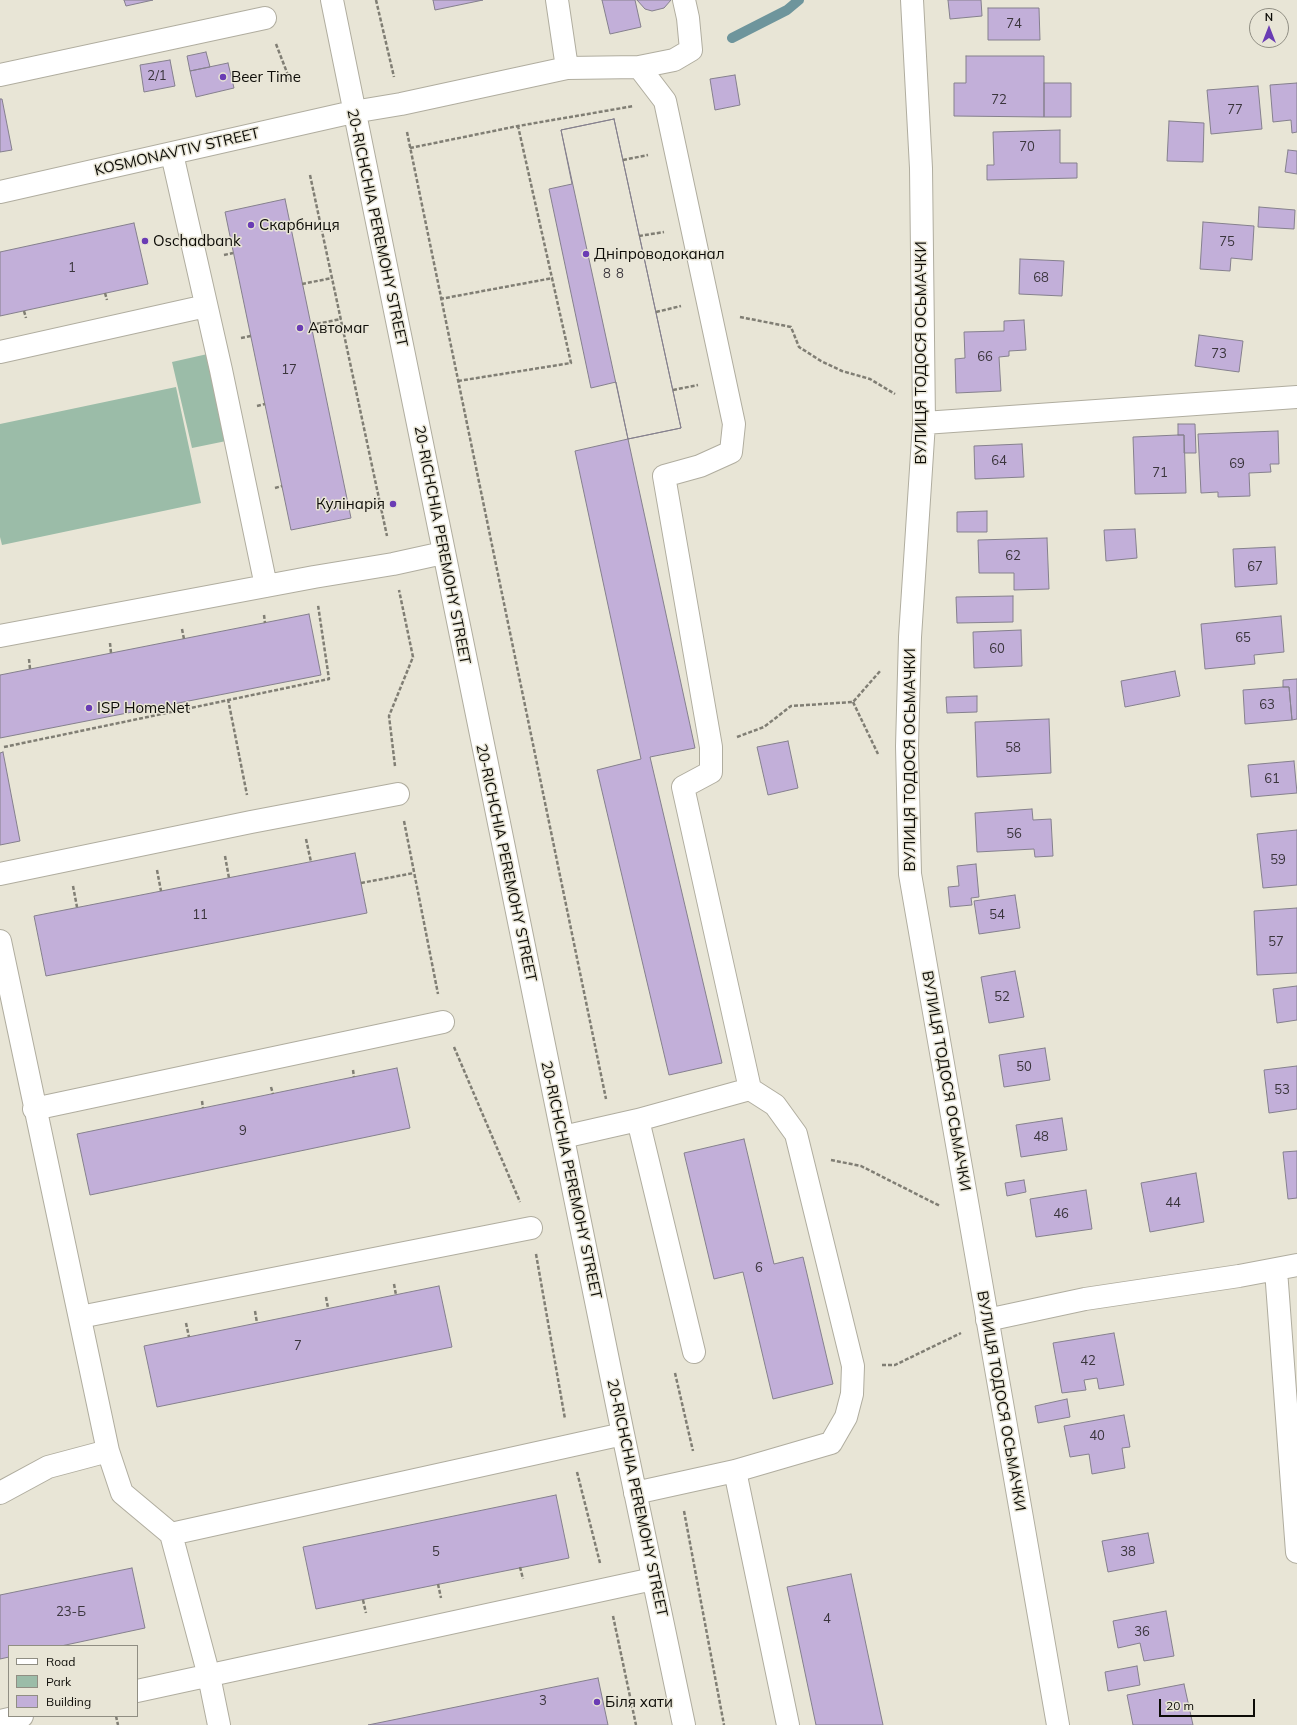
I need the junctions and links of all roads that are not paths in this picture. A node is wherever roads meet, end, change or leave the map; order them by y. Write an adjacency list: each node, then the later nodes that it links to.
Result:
1 (332, 0): 9 (street, 20-RICHCHIA PEREMOHY STREET)
2 (558, 0): 7 (street)
3 (684, 0): 6 (street, KOSMONAVTIV STREET)
4 (912, 0): 15 (street, ВУЛИЦЯ ТОДОСЯ ОСЬМАЧКИ)
5 (266, 18): 8 (street)
6 (639, 67): 7 (street, KOSMONAVTIV STREET); 23 (street)
7 (567, 68): 9 (street, KOSMONAVTIV STREET)
8 (0, 75)
9 (353, 112): 10 (street, KOSMONAVTIV STREET); 16 (street, 20-RICHCHIA PEREMOHY STREET)
10 (172, 154): 11 (street, KOSMONAVTIV STREET); 12 (street)
11 (0, 192)
12 (206, 306): 13 (street); 17 (street)
13 (0, 352)
14 (1297, 397): 15 (street)
15 (924, 418): 31 (street, ВУЛИЦЯ ТОДОСЯ ОСЬМАЧКИ)
16 (443, 553): 17 (street); 26 (street, 20-RICHCHIA PEREMOHY STREET)
17 (266, 586): 18 (street)
18 (0, 636)
19 (398, 794): 20 (street)
20 (0, 874)
21 (0, 941): 24 (street)
22 (443, 1022): 24 (street)
23 (750, 1089): 25 (street); 35 (street)
24 (34, 1109): 30 (street)
25 (638, 1120): 26 (street); 32 (street)
26 (562, 1137): 33 (street, 20-RICHCHIA PEREMOHY STREET)
27 (531, 1228): 30 (street)
28 (1297, 1265): 29 (street)
29 (1276, 1270): 31 (street); 39 (street)
30 (80, 1317): 34 (street)
31 (987, 1320): 48 (street, ВУЛИЦЯ ТОДОСЯ ОСЬМАЧКИ)
32 (694, 1352)
33 (623, 1434): 37 (street, 20-RICHCHIA PEREMOHY STREET); 38 (street)
34 (108, 1451): 36 (street); 38 (street)
35 (735, 1470): 37 (street); 47 (street)
36 (0, 1493)
37 (636, 1493): 40 (street, 20-RICHCHIA PEREMOHY STREET)
38 (171, 1534): 41 (street)
39 (1297, 1552)
40 (653, 1579): 41 (street); 46 (street, 20-RICHCHIA PEREMOHY STREET)
41 (209, 1676): 42 (street); 45 (street)
42 (138, 1692)
43 (18, 1717): 44 (street)
44 (0, 1721)
45 (220, 1725)
46 (684, 1725)
47 (788, 1725)
48 (1058, 1725)

